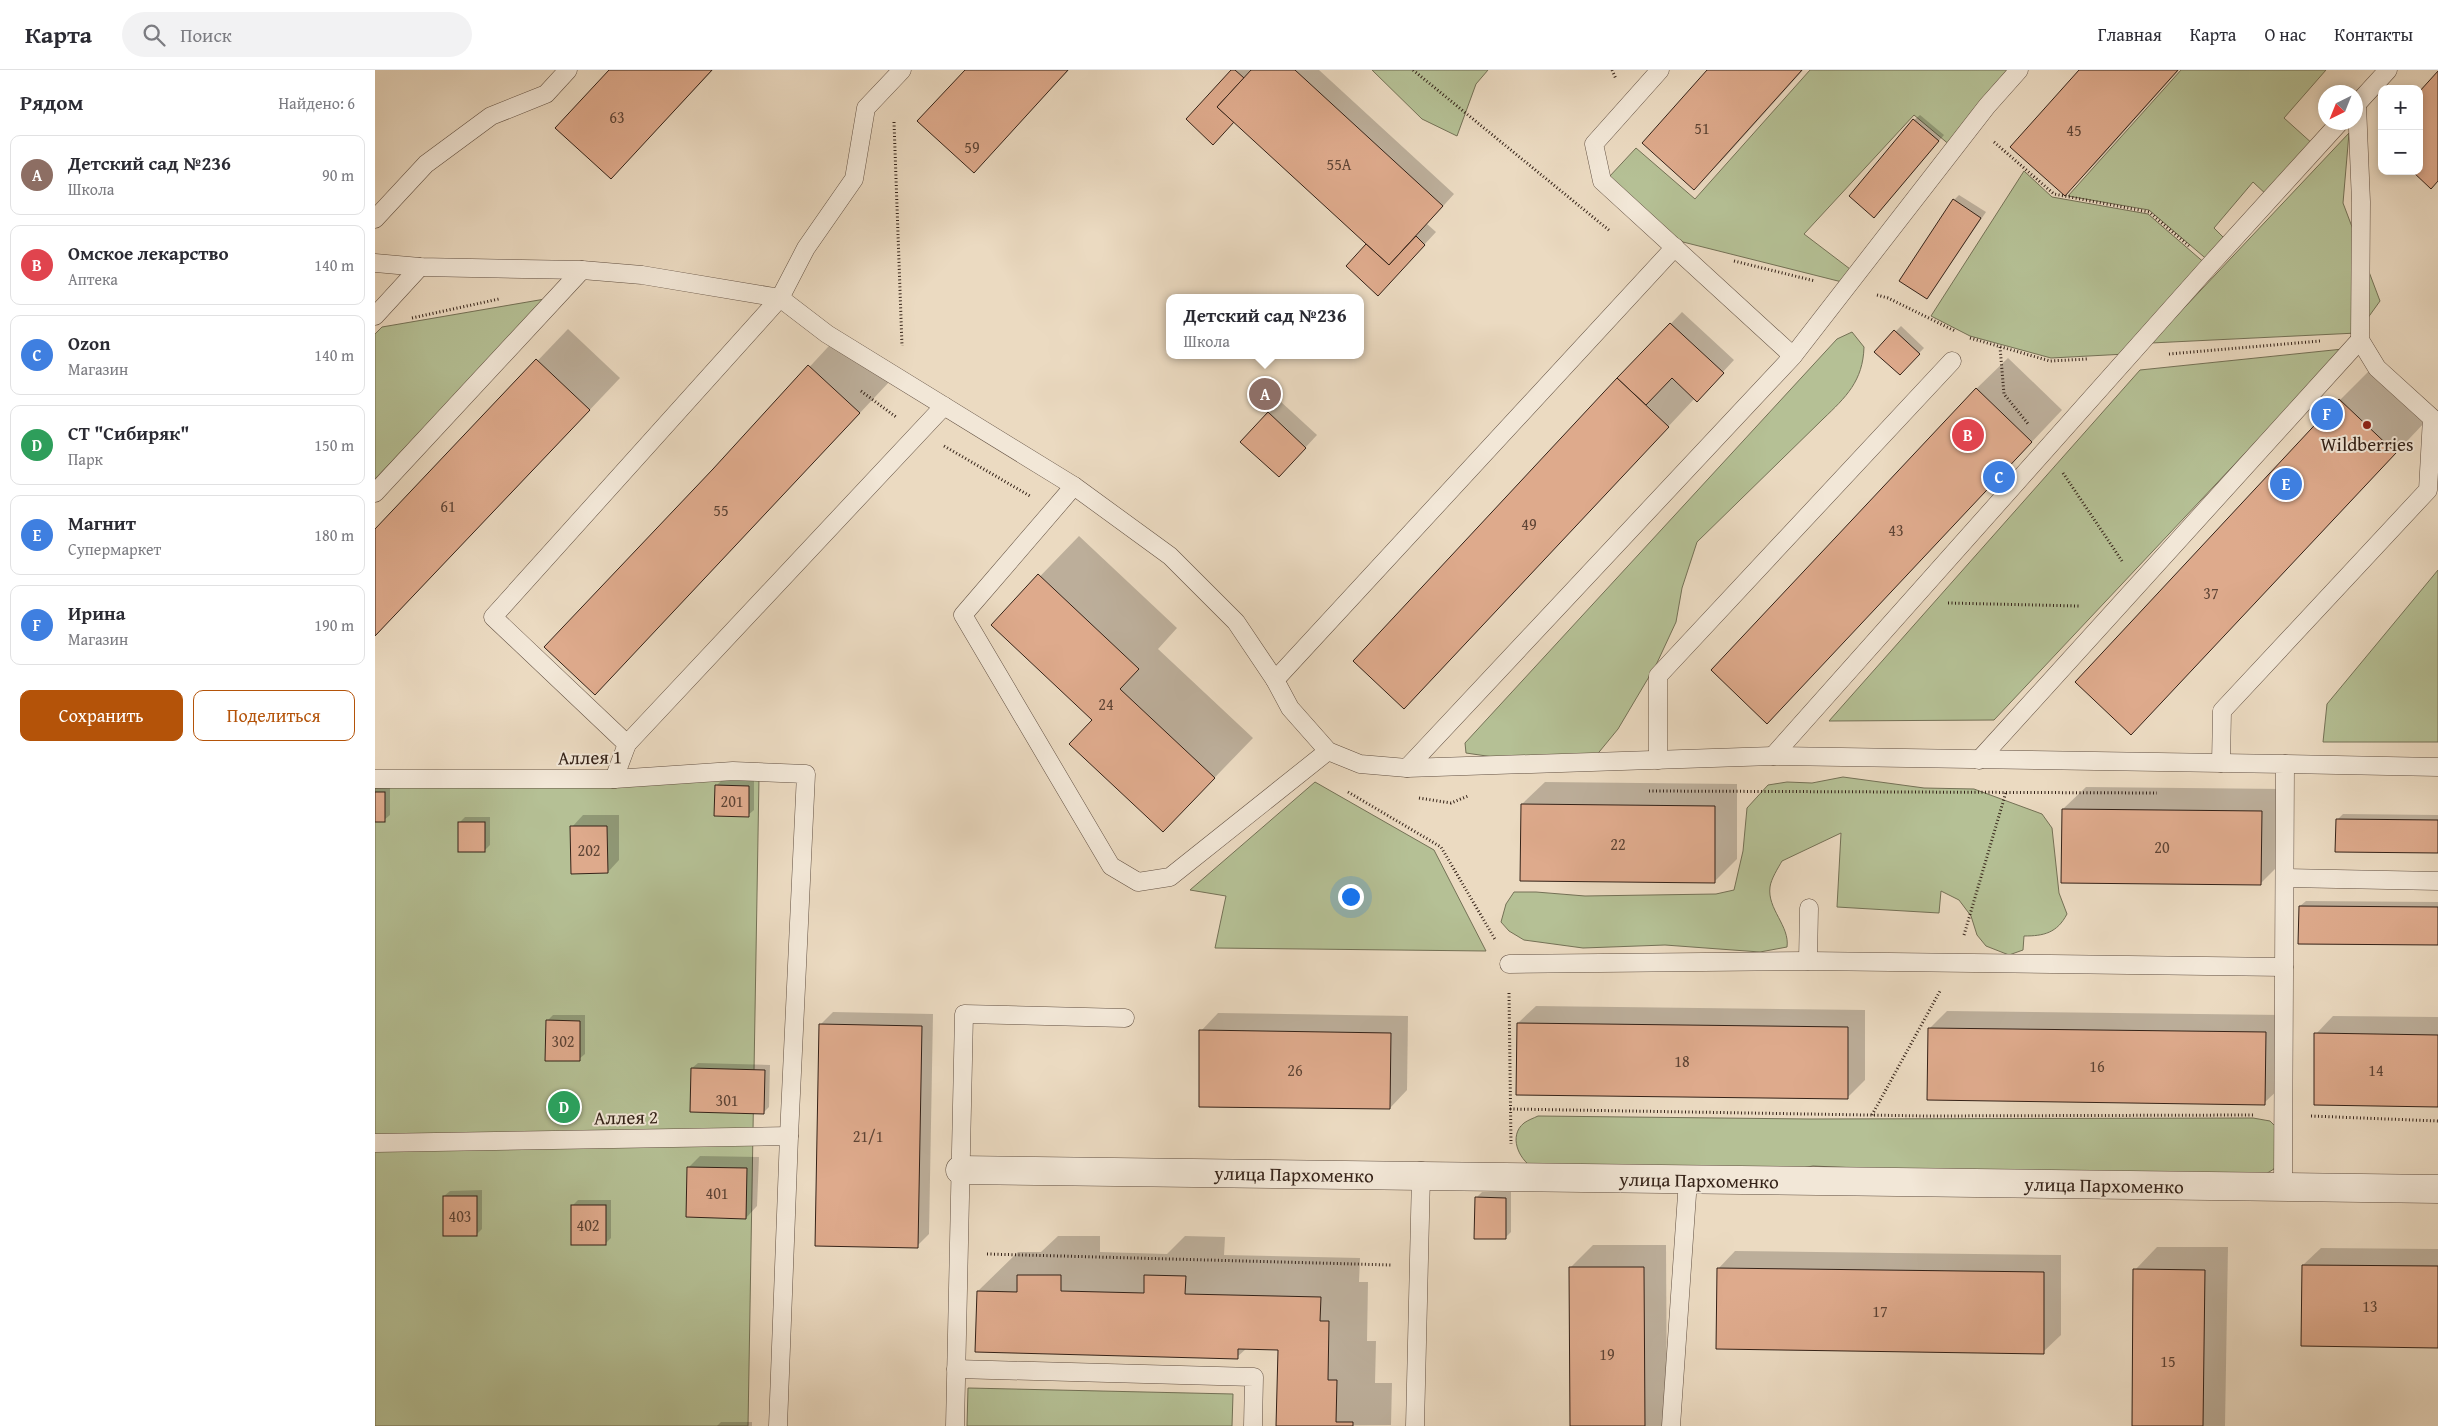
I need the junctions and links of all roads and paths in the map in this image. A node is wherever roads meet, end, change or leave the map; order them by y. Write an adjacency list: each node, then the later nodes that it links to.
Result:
1 (568, 70): 11 (lane)
2 (1413, 70): 12 (path)
3 (1660, 70): 13 (lane)
4 (2019, 70): 8 (lane)
5 (2388, 70): 7 (lane)
6 (897, 75): 21 (lane); 28 (path)
7 (2363, 97)
8 (1973, 123): 16 (path); 19 (lane)
9 (2334, 130): 16 (lane)
10 (2357, 130): 24 (lane)
11 (375, 219)
12 (1612, 232)
13 (1675, 247): 25 (lane); 37 (lane)
14 (1732, 261): 19 (path)
15 (375, 263): 17 (lane)
16 (2210, 264): 26 (lane)
17 (420, 267): 18 (lane); 22 (lane)
18 (581, 270): 21 (lane); 33 (lane)
19 (1846, 288): 25 (lane); 26 (path)
20 (501, 298): 23 (path)
21 (780, 298): 28 (lane); 38 (lane)
22 (375, 316)
23 (404, 320)
24 (2360, 340): 26 (path); 36 (lane); 43 (lane)
25 (1793, 356): 47 (lane)
26 (2127, 358): 35 (lane)
27 (1953, 361): 41 (lane)
28 (903, 382): 30 (lane)
29 (857, 389): 31 (path)
30 (943, 406): 31 (lane); 32 (lane)
31 (919, 432): 34 (path); 38 (lane)
32 (1074, 486): 34 (lane); 37 (lane)
33 (375, 493)
34 (1054, 510): 45 (lane)
35 (1911, 602): 36 (path); 40 (lane)
36 (2117, 607): 42 (lane)
37 (1275, 680): 39 (lane)
38 (627, 744): 49 (lane)
39 (1328, 751): 45 (lane); 47 (lane)
40 (1773, 756): 41 (lane); 42 (lane)
41 (1658, 760): 47 (lane)
42 (1979, 760): 43 (lane)
43 (2221, 763): 44 (lane)
44 (2285, 764): 46 (lane); 53 (lane)
45 (1310, 766): 58 (path)
46 (2438, 767)
47 (1407, 768)
48 (375, 779): 49 (lane, Аллея 1)
49 (614, 779): 65 (lane, Аллея 1)
50 (1641, 791): 51 (path)
51 (2006, 792): 52 (path); 57 (path)
52 (2165, 793)
53 (2285, 878): 54 (lane); 59 (lane)
54 (2438, 881)
55 (1809, 908): 56 (lane)
56 (1808, 961): 57 (lane); 58 (lane)
57 (1956, 963): 59 (lane); 62 (path)
58 (1509, 964): 61 (path)
59 (2284, 967): 63 (lane)
60 (1125, 1018): 67 (lane)
61 (1510, 1109): 62 (path); 69 (path)
62 (1872, 1115): 63 (path)
63 (2283, 1115): 64 (path); 71 (lane)
64 (2438, 1121)
65 (789, 1136): 66 (lane, Аллея 2); 76 (lane)
66 (375, 1143)
67 (960, 1170): 68 (street, улица Пархоменко); 73 (lane)
68 (1421, 1176): 69 (street, улица Пархоменко); 74 (lane)
69 (1511, 1177): 70 (street, улица Пархоменко)
70 (1687, 1180): 71 (street, улица Пархоменко); 80 (lane)
71 (2283, 1187): 72 (street, улица Пархоменко)
72 (2438, 1189)
73 (959, 1253): 74 (path); 75 (lane)
74 (1419, 1266): 79 (lane)
75 (956, 1369): 77 (lane); 78 (lane)
76 (778, 1426)
77 (955, 1426)
78 (1253, 1426)
79 (1415, 1426)
80 (1671, 1426)

